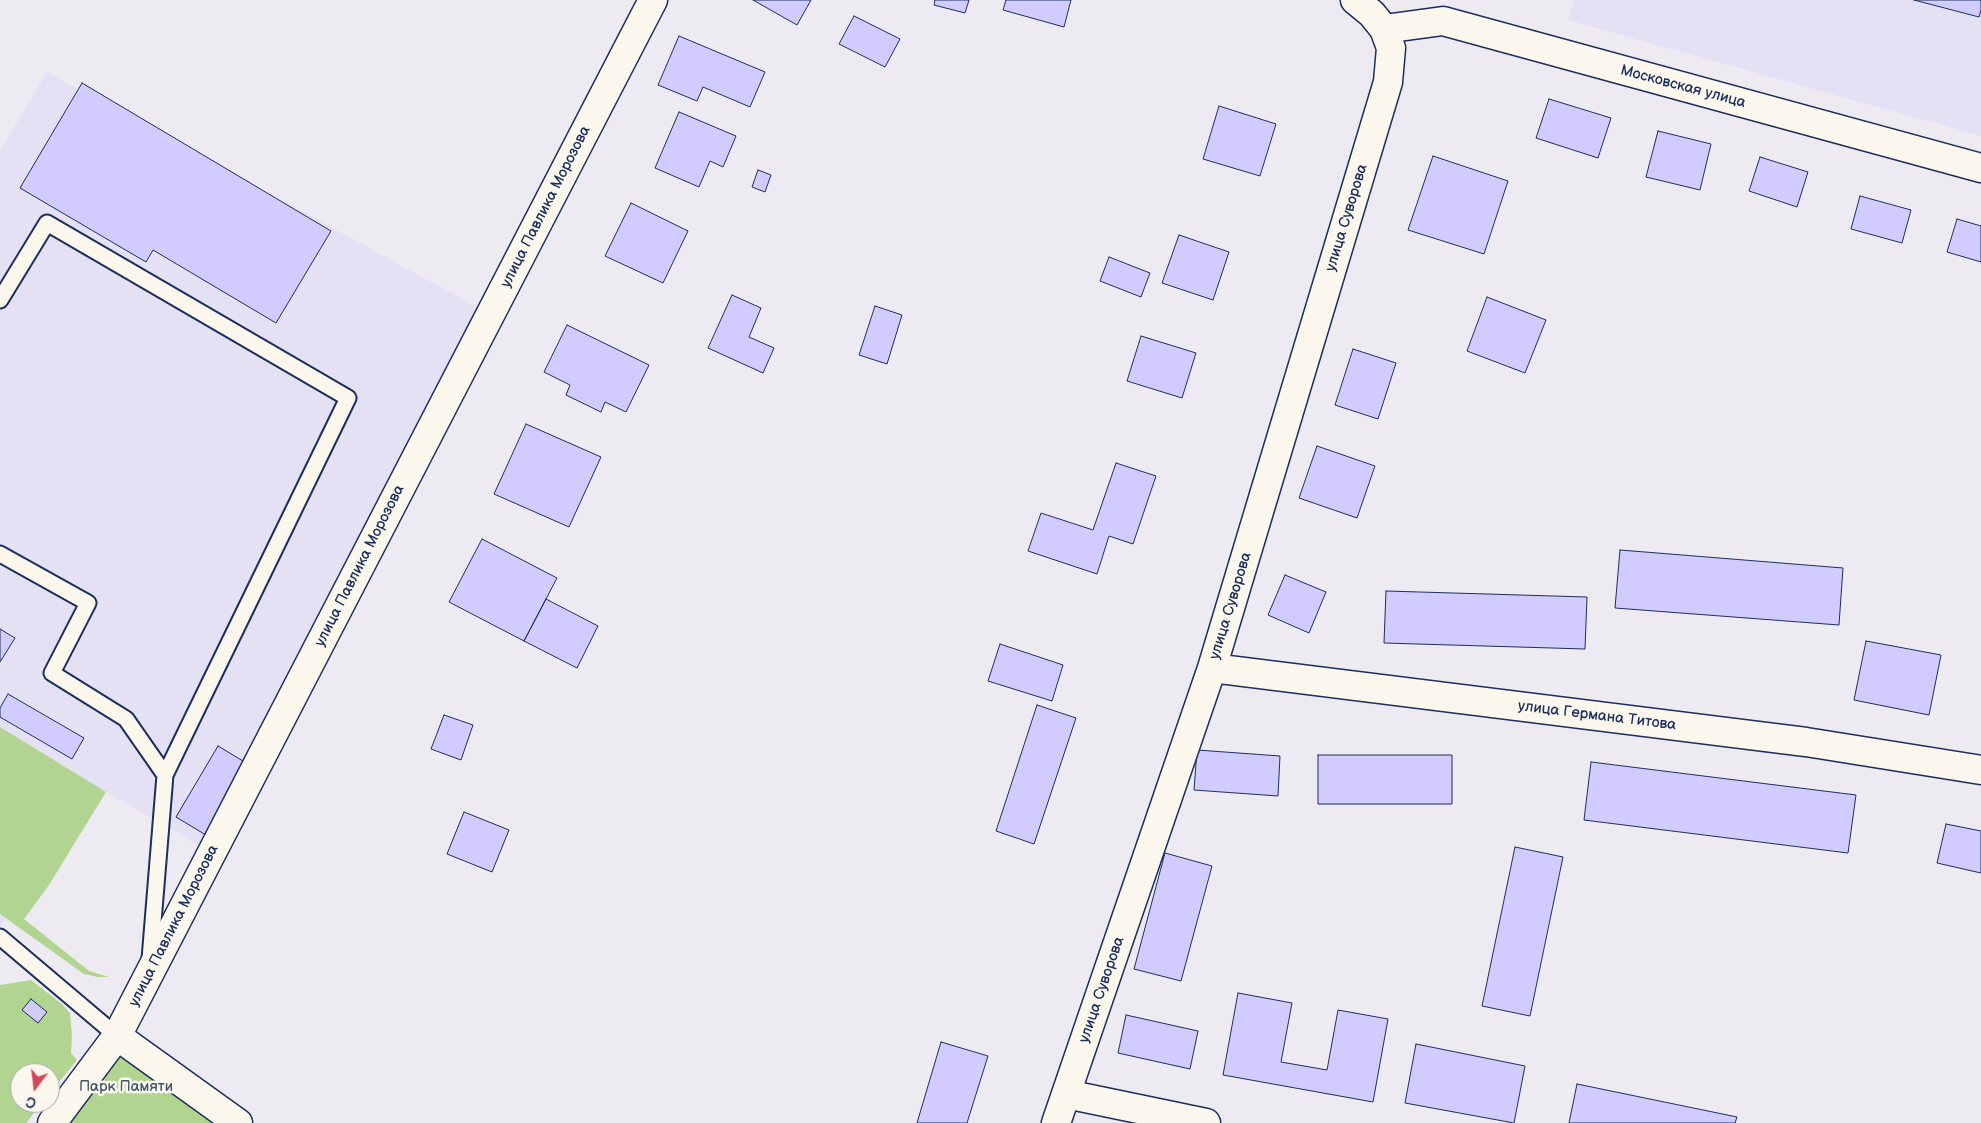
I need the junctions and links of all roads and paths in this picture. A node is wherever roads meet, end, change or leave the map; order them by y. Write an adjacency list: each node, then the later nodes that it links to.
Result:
1 (653, 0): 11 (street, улица Павлика Морозова)
2 (1355, 0): 3 (street)
3 (1384, 29): 4 (street, Московская улица); 7 (street, улица Суворова)
4 (1981, 168)
5 (0, 300): 9 (lane)
6 (0, 554): 9 (lane)
7 (1212, 668): 8 (street, улица Германа Титова); 13 (street, улица Суворова)
8 (1981, 770)
9 (165, 775): 11 (lane)
10 (0, 937): 12 (lane)
11 (148, 976): 12 (street, улица Павлика Морозова)
12 (117, 1036): 14 (street, улица Павлика Морозова); 15 (street)
13 (1066, 1094): 16 (street, улица Суворова); 17 (street)
14 (52, 1123)
15 (238, 1123)
16 (1056, 1123)
17 (1206, 1123)

